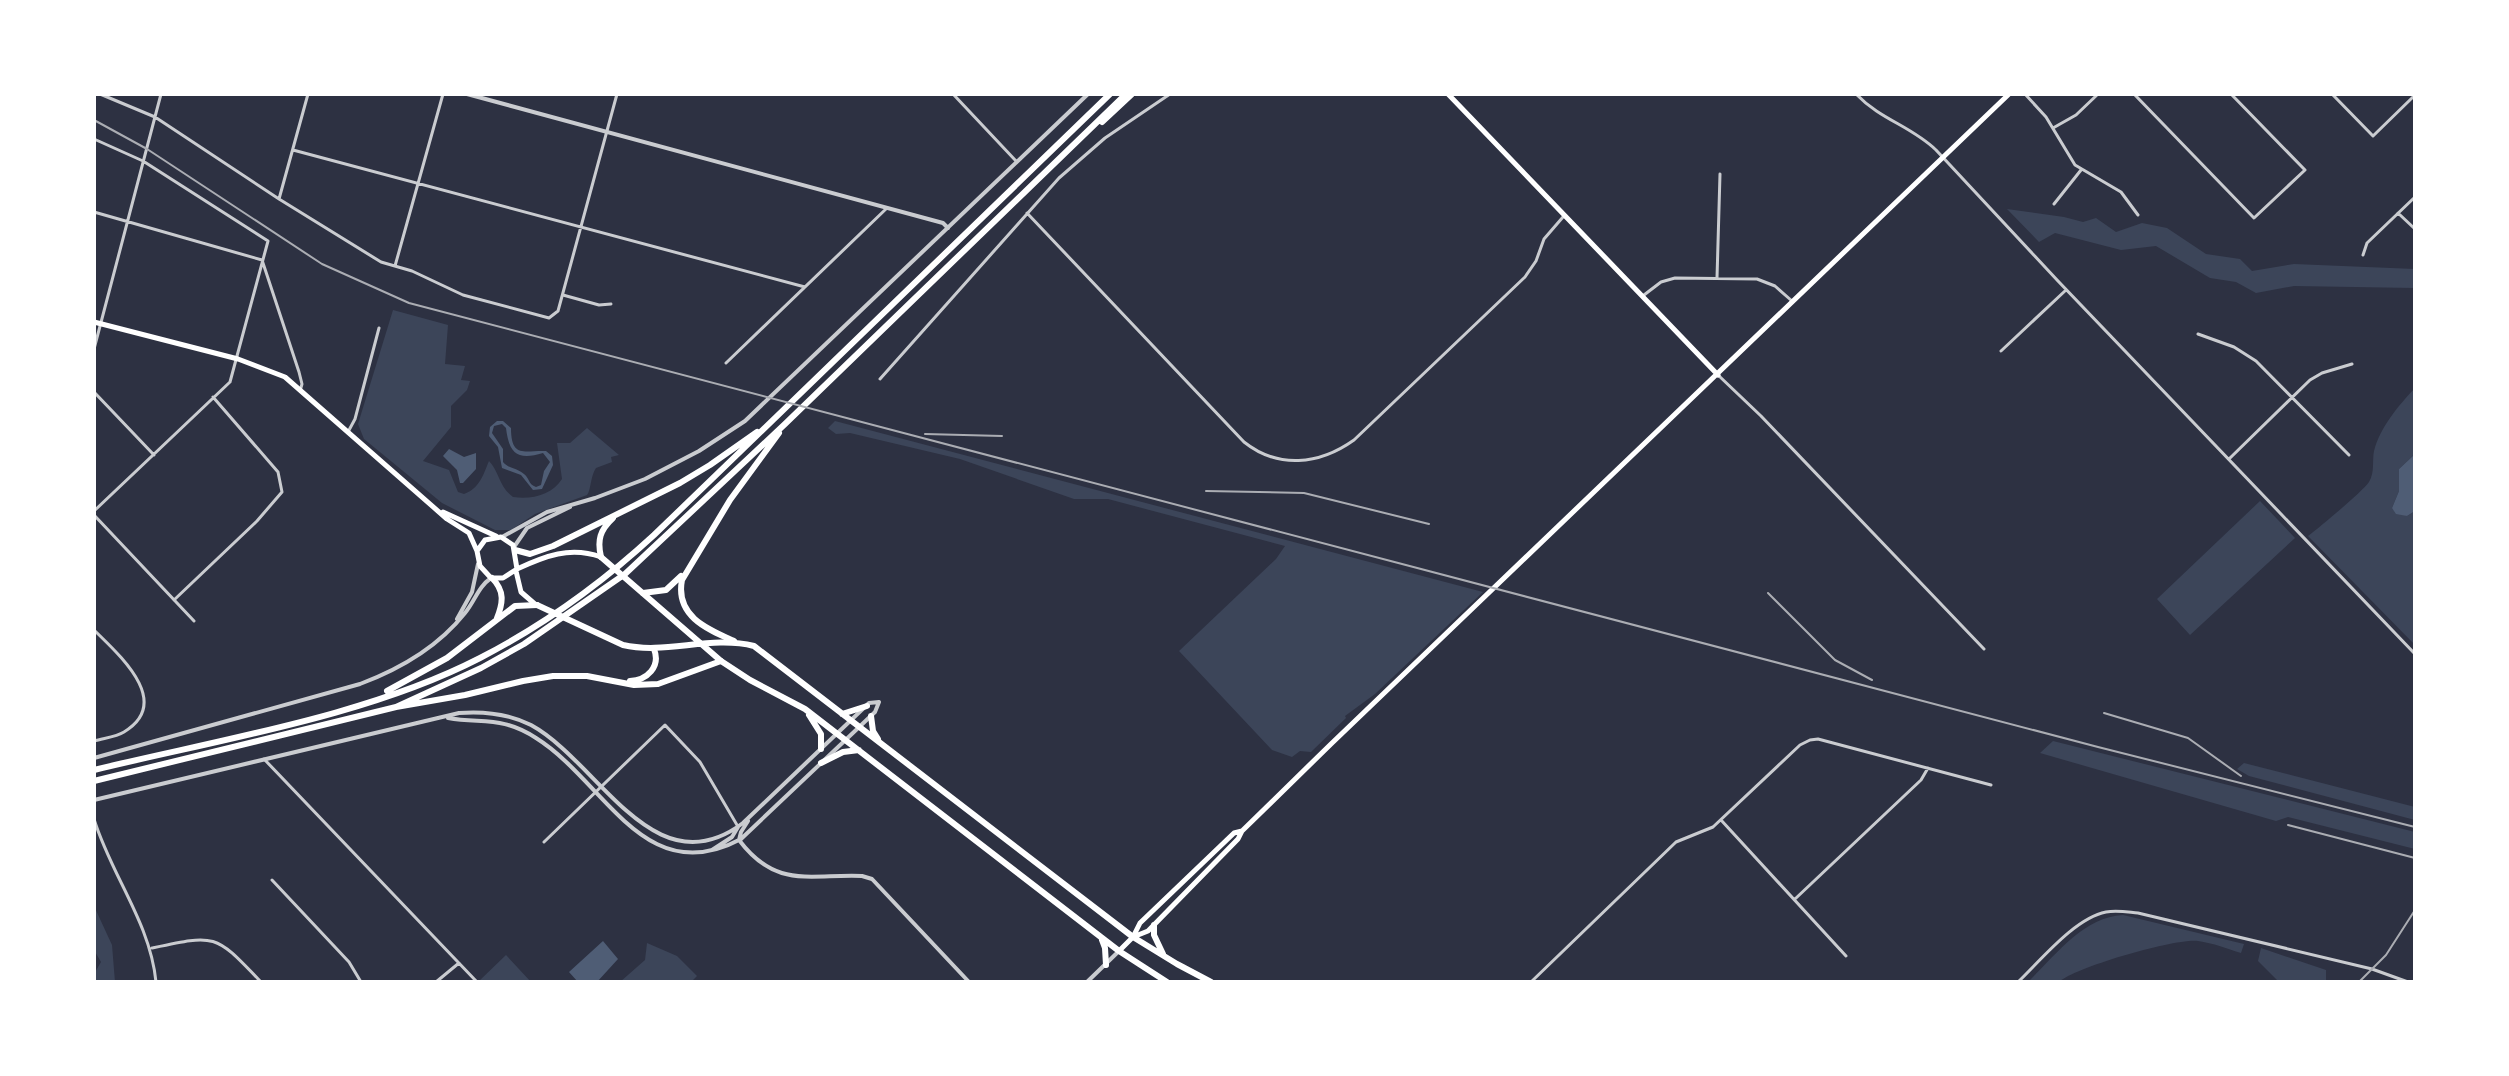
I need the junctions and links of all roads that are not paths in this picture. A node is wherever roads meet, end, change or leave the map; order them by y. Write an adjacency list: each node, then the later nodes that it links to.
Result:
1 (100, 94): 22 (street)
2 (161, 94): 22 (street)
3 (308, 94): 27 (street)
4 (443, 94): 33 (street)
5 (467, 94): 25 (street)
6 (617, 94): 25 (street)
7 (953, 94): 30 (street)
8 (1088, 94): 30 (street)
9 (1107, 94): 71 (highway)
10 (1126, 94): 24 (highway)
11 (1132, 94): 24 (highway)
12 (1170, 94): 39 (street)
13 (1448, 94): 42 (main road)
14 (1856, 94): 28 (street)
15 (2009, 94): 28 (main road)
16 (2025, 94): 23 (street)
17 (2098, 94): 23 (street)
18 (2134, 94): 19 (street)
19 (2231, 94)
20 (2332, 94): 21 (street)
21 (2413, 97)
22 (155, 117): 29 (street); 35 (street)
23 (2053, 128): 31 (street)
24 (1089, 129): 72 (highway)
25 (606, 132): 37 (street); 44 (street)
26 (94, 139): 29 (street)
27 (293, 150): 33 (street); 35 (street)
28 (1944, 157): 52 (street); 55 (main road)
29 (143, 161): 43 (street); 48 (street)
30 (1017, 162): 45 (street)
31 (2081, 169): 36 (street); 41 (street)
32 (1720, 174): 50 (street)
33 (418, 184): 44 (street); 49 (street)
34 (2415, 197): 40 (street)
35 (279, 199): 49 (street)
36 (2054, 204)
37 (887, 208): 45 (street); 51 (street)
38 (94, 212): 43 (street)
39 (1027, 213): 42 (street); 66 (street)
40 (2398, 213): 46 (street); 47 (street)
41 (2138, 215)
42 (1563, 217): 54 (main road)
43 (129, 221): 48 (street); 57 (street)
44 (581, 227): 51 (street); 53 (street)
45 (948, 228): 77 (street)
46 (2415, 229)
47 (2363, 255)
48 (262, 260): 62 (street); 67 (street)
49 (395, 266): 53 (street)
50 (1717, 278): 54 (street); 55 (street)
51 (805, 287): 63 (street)
52 (2066, 290): 61 (street); 76 (street)
53 (563, 295): 56 (street)
54 (1641, 297): 65 (main road)
55 (1793, 301): 65 (main road)
56 (611, 304)
57 (97, 323): 60 (street); 62 (main road)
58 (379, 328): 73 (street)
59 (2198, 334): 70 (street)
60 (94, 349)
61 (2001, 351)
62 (238, 359): 67 (main road); 69 (street)
63 (726, 363)
64 (2352, 364): 70 (street)
65 (1718, 375): 99 (street); 134 (main road)
66 (880, 379)
67 (300, 391): 73 (main road)
68 (94, 392): 74 (street)
69 (213, 397): 74 (street); 90 (street)
70 (2293, 397): 75 (street); 76 (street)
71 (777, 418): 80 (highway); 103 (highway)
72 (785, 424): 86 (highway); 105 (highway)
73 (347, 433): 78 (main road)
74 (154, 455): 79 (street)
75 (2349, 455)
76 (2229, 459): 100 (street)
77 (572, 506): 81 (street); 82 (street)
78 (442, 512): 81 (main road); 83 (main road)
79 (94, 513): 90 (street)
80 (619, 513): 82 (highway); 84 (highway)
81 (499, 537): 82 (main road); 83 (main road)
82 (514, 549): 87 (main road)
83 (477, 551): 85 (main road)
84 (603, 559): 87 (main road); 89 (highway)
85 (479, 562): 88 (main road); 94 (street)
86 (690, 566): 89 (highway); 96 (highway)
87 (516, 570): 88 (main road); 91 (main road)
88 (492, 578): 92 (highway); 94 (street)
89 (640, 591): 97 (highway)
90 (174, 600): 93 (street)
91 (537, 605): 92 (highway); 98 (highway)
92 (497, 620): 103 (highway)
93 (194, 621)
94 (454, 624): 120 (street)
95 (94, 630): 116 (street)
96 (734, 641): 97 (highway); 107 (highway)
97 (701, 644): 98 (highway); 101 (highway)
98 (654, 649): 102 (highway)
99 (1984, 649)
100 (2415, 654)
101 (721, 661): 102 (highway); 106 (highway)
102 (618, 682): 105 (highway)
103 (365, 702): 124 (highway)
104 (867, 706): 107 (highway); 108 (street); 110 (street)
105 (396, 707): 125 (highway)
106 (805, 709): 113 (highway); 118 (highway)
107 (842, 714): 110 (highway)
108 (871, 716): 111 (street); 117 (highway)
109 (446, 717): 112 (street); 114 (street); 121 (street)
110 (850, 721): 111 (highway); 113 (street)
111 (858, 727): 115 (street); 117 (highway)
112 (538, 730): 114 (street); 127 (street)
113 (838, 733): 115 (highway); 118 (street)
114 (534, 736): 128 (street)
115 (846, 739): 119 (highway); 122 (street)
116 (94, 741)
117 (880, 742): 142 (highway)
118 (821, 749): 130 (street)
119 (861, 751): 122 (highway); 141 (highway)
120 (94, 758)
121 (264, 759): 129 (street); 147 (street)
122 (821, 763): 135 (street)
123 (1929, 768): 126 (street); 132 (street); 139 (street)
124 (94, 770)
125 (94, 781)
126 (1991, 785)
127 (603, 786): 128 (street); 133 (street); 133 (street)
128 (597, 792): 136 (street); 137 (street)
129 (94, 800)
130 (752, 815): 133 (street); 135 (street)
131 (94, 819): 143 (street)
132 (1721, 820): 139 (street); 149 (street)
133 (738, 826): 137 (street)
134 (1242, 831): 140 (main road); 142 (main road)
135 (739, 840): 137 (street); 155 (street)
136 (544, 842)
137 (710, 852)
138 (272, 880): 152 (street)
139 (1795, 899): 145 (street)
140 (1154, 925): 142 (main road); 146 (highway)
141 (1101, 937): 144 (highway); 148 (highway)
142 (1133, 937): 144 (main road); 146 (highway)
143 (152, 948): 150 (street); 151 (street)
144 (1119, 951): 148 (street); 157 (highway)
145 (1846, 956)
146 (1165, 957): 158 (highway)
147 (459, 963): 153 (street); 154 (street)
148 (1106, 965): 156 (street)
149 (1533, 981)
150 (156, 982)
151 (261, 982)
152 (361, 982)
153 (436, 982)
154 (477, 982)
155 (969, 982)
156 (1087, 982)
157 (1167, 982)
158 (1211, 982)
159 (2018, 982): 160 (street)
160 (2408, 982)

